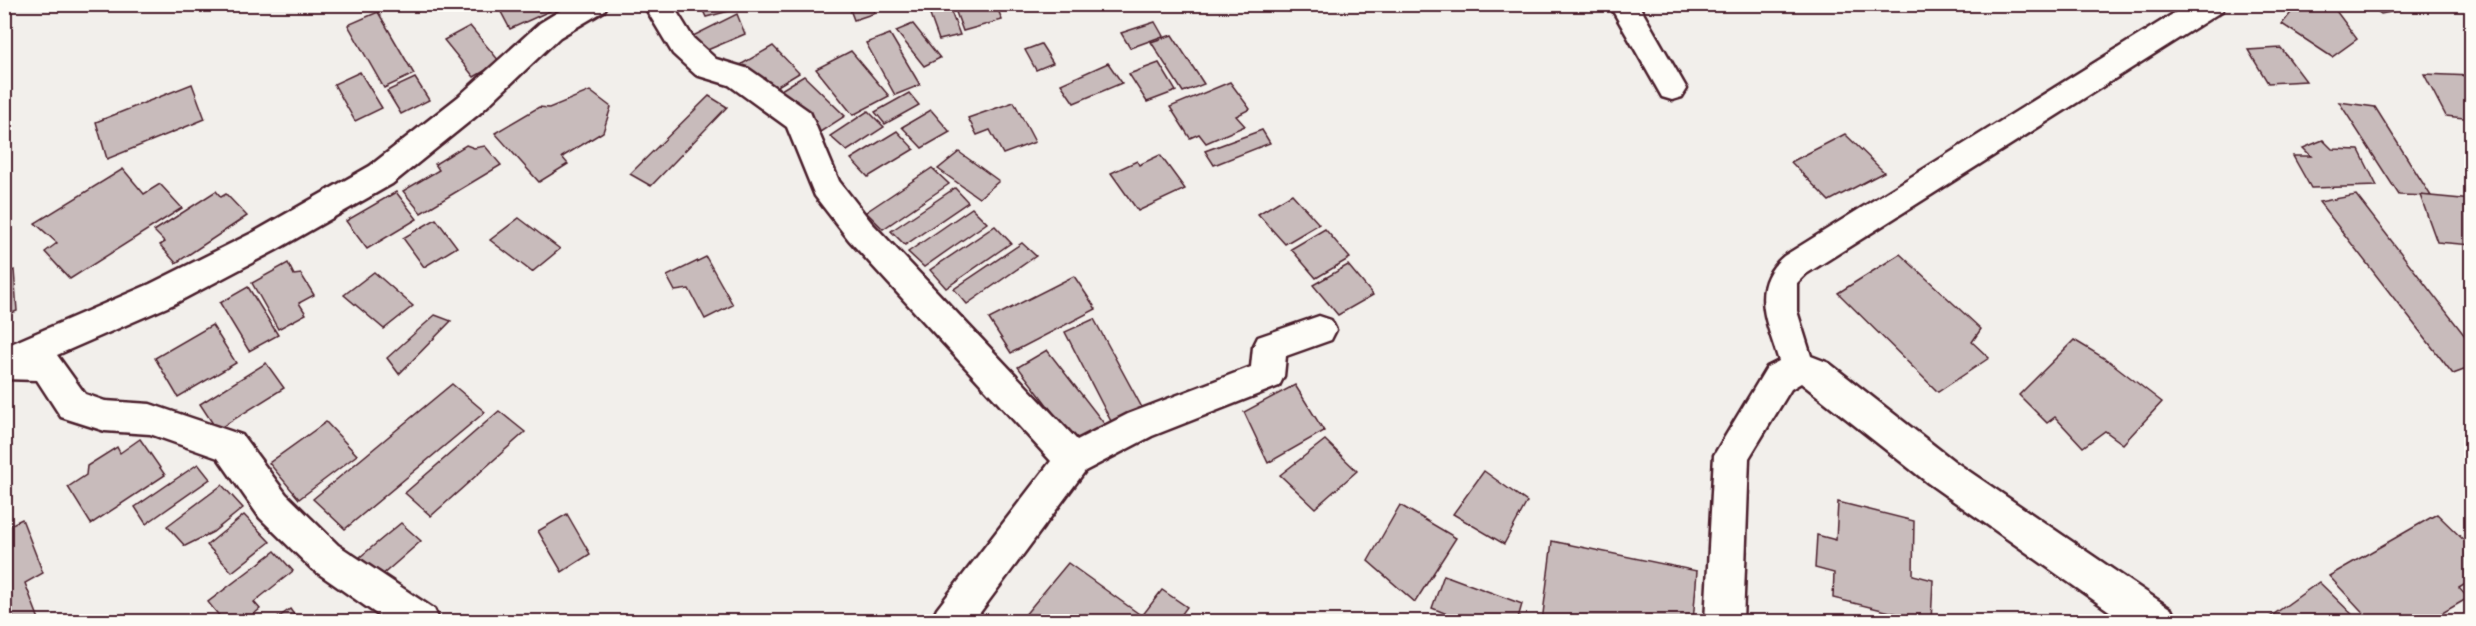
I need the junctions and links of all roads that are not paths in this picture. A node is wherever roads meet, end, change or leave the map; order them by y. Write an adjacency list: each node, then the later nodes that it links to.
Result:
1 (594, 4): 7 (street)
2 (657, 4): 9 (street)
3 (1623, 4): 5 (street)
4 (2212, 4): 8 (street)
5 (1672, 89)
6 (1319, 330): 9 (street)
7 (4, 364): 10 (street)
8 (1798, 367): 12 (street); 13 (street)
9 (1073, 460): 11 (street)
10 (422, 621)
11 (950, 621)
12 (1724, 621)
13 (2158, 621)

